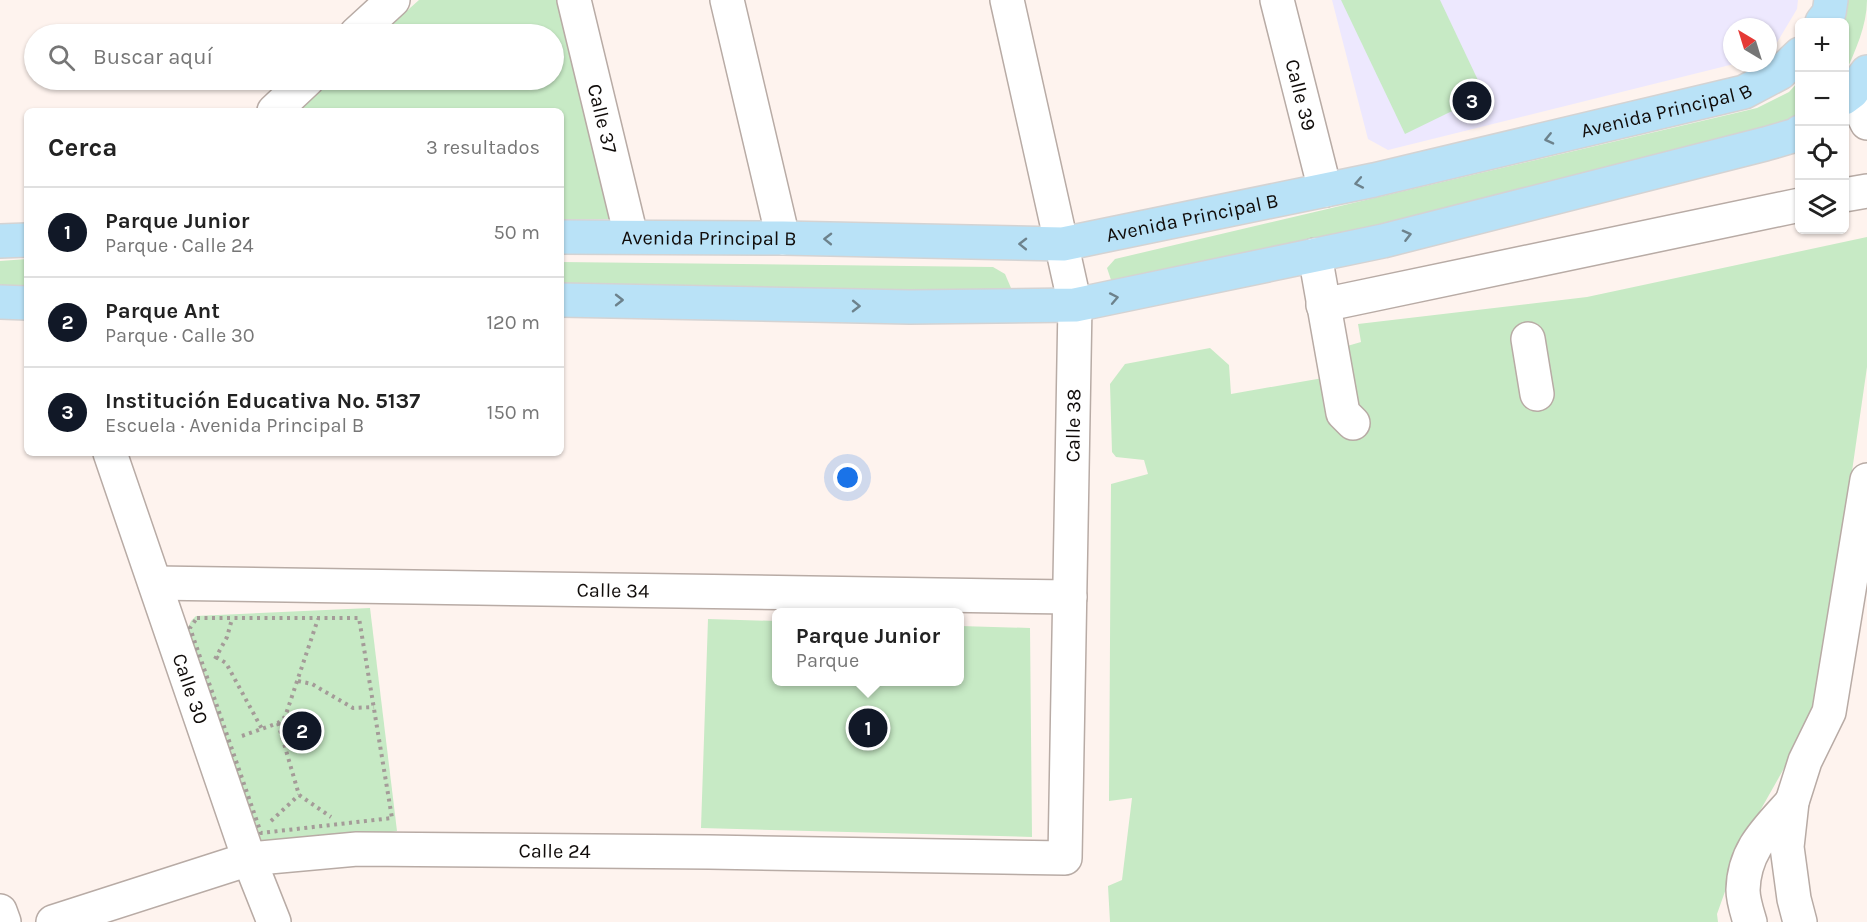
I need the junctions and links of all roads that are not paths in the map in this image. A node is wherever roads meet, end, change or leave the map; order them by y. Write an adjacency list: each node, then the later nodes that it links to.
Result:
1 (393, 0): 8 (street)
2 (574, 0): 19 (street, Calle 37)
3 (727, 0): 21 (street)
4 (1007, 0): 24 (street, Calle 38)
5 (1277, 0): 15 (street, Calle 39)
6 (1831, 0): 7 (main road)
7 (1825, 18)
8 (367, 24)
9 (1793, 66): 15 (main road, Avenida Principal B, one-way to 15)
10 (1852, 87): 13 (street)
11 (296, 90): 12 (street)
12 (277, 108)
13 (1867, 123)
14 (1795, 135): 25 (main road, one-way to 14)
15 (1325, 190): 24 (main road, Avenida Principal B)
16 (1867, 191): 17 (street)
17 (1849, 194)
18 (1795, 206): 30 (street)
19 (631, 236): 20 (main road, Avenida Principal B); 21 (main road, Avenida Principal B)
20 (564, 237)
21 (783, 238): 24 (main road, Avenida Principal B, one-way to 21)
22 (24, 240): 23 (main road)
23 (0, 241)
24 (1063, 244): 29 (street, Calle 38)
25 (1315, 255): 29 (main road, one-way to 25); 30 (street)
26 (564, 300): 29 (main road, one-way to 29)
27 (0, 303): 28 (main road)
28 (24, 303)
29 (1075, 305): 37 (street, Calle 38)
30 (1323, 305): 33 (street)
31 (1528, 339): 32 (street)
32 (1537, 394)
33 (1353, 423)
34 (111, 456): 36 (street, Calle 30)
35 (1867, 480): 38 (street)
36 (155, 583): 37 (street, Calle 34); 40 (street, Calle 30)
37 (1070, 597): 39 (street, Calle 38)
38 (1792, 802): 45 (street); 46 (street)
39 (1065, 858): 40 (street, Calle 24)
40 (249, 859): 43 (street, Calle 24); 44 (street, Calle 30)
41 (0, 911): 42 (street)
42 (4, 922)
43 (53, 922)
44 (274, 922)
45 (1750, 922)
46 (1800, 922)

